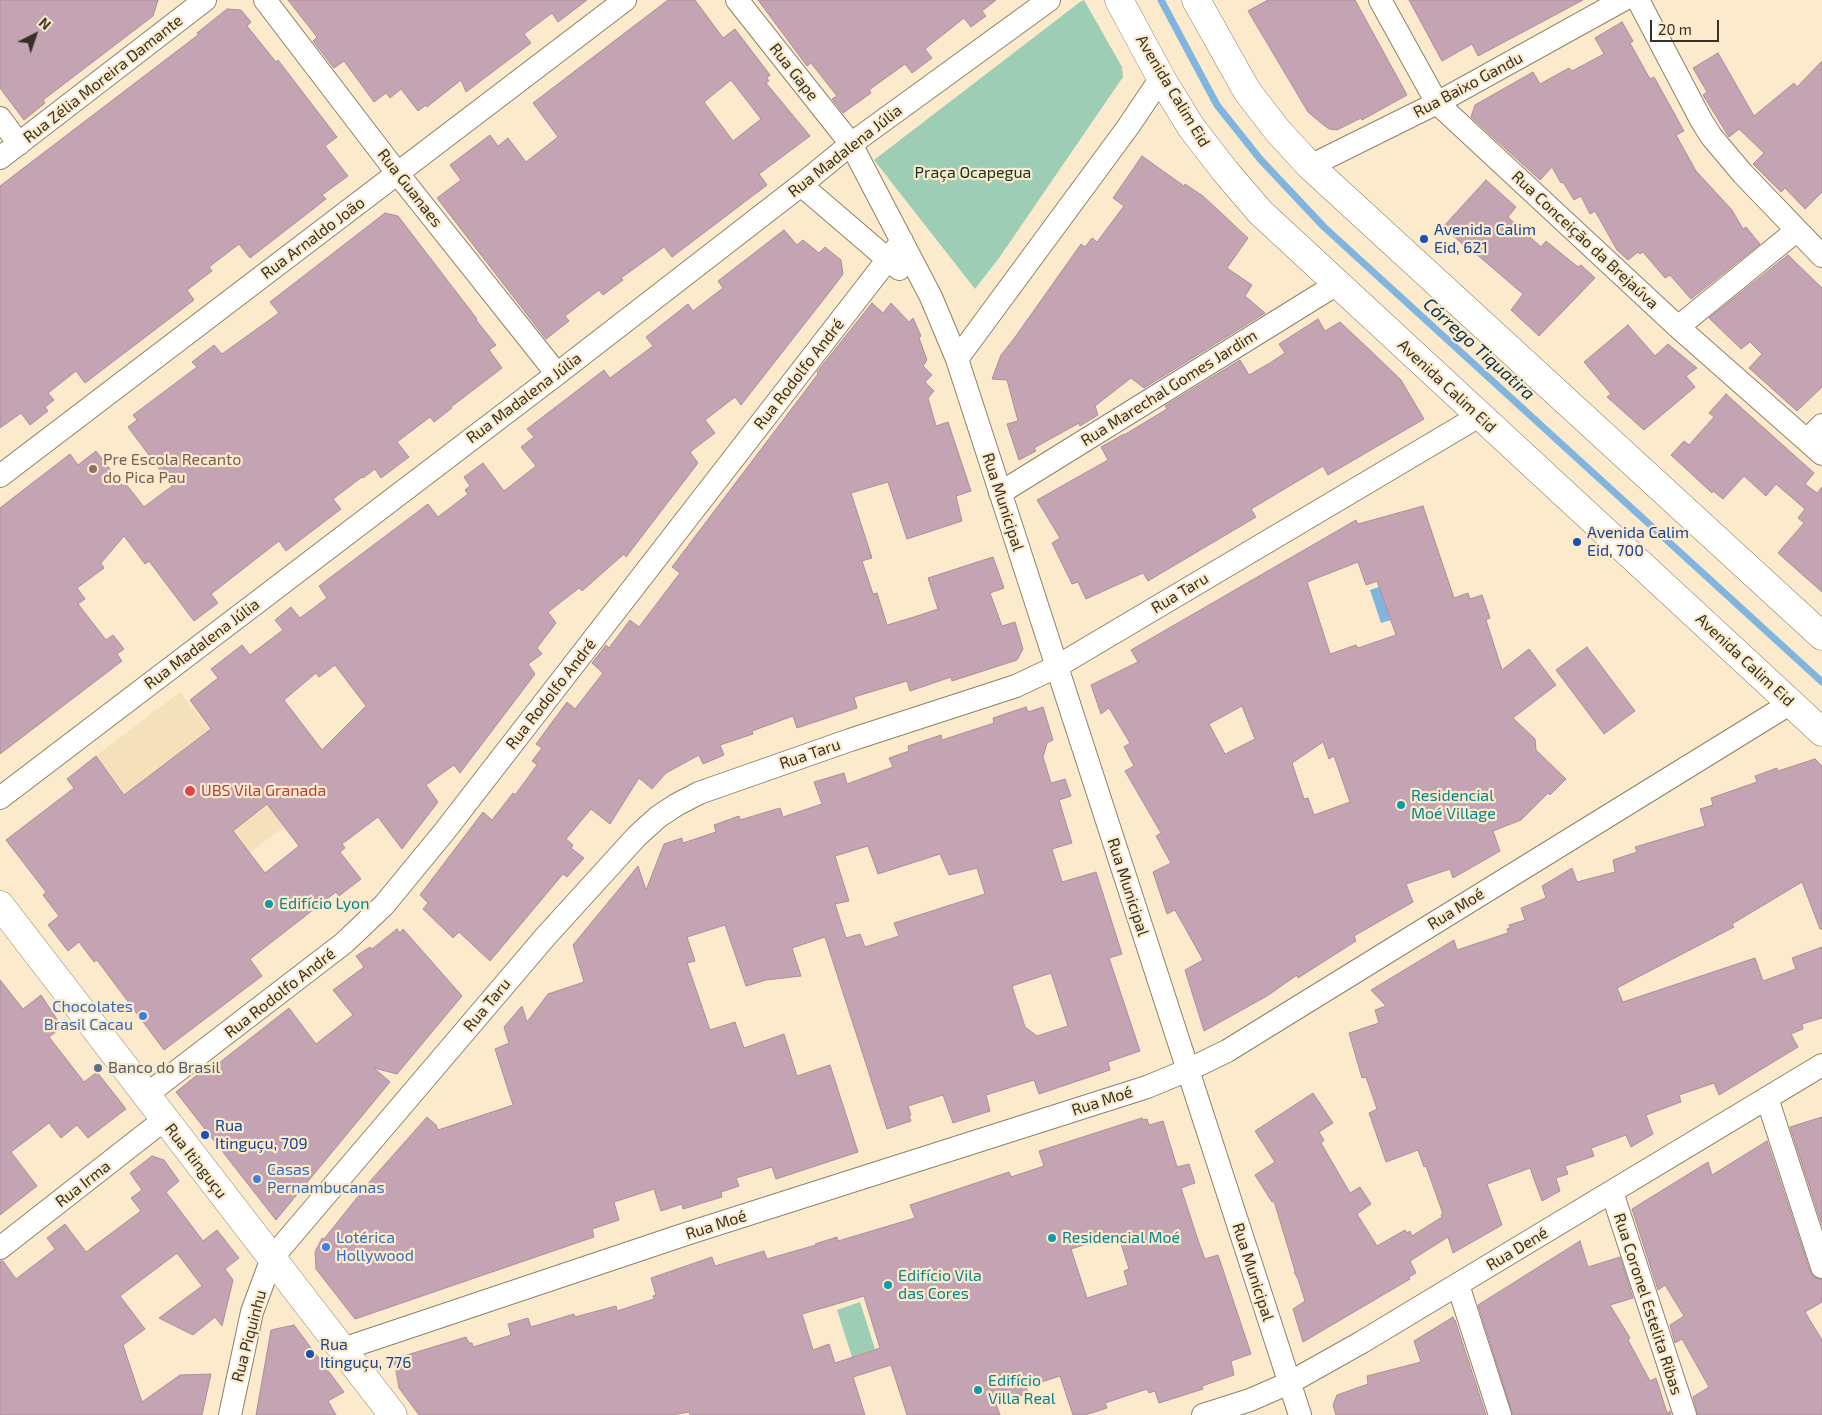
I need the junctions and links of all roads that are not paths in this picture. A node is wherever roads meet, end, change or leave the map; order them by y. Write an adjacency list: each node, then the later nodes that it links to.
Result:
1 (205, 0): 11 (street, Rua Zélia Moreira Damante)
2 (265, 0): 19 (street, Rua Guanaes)
3 (625, 0): 19 (street, Rua Arnaldo João)
4 (737, 0): 16 (street, Rua Gape)
5 (1049, 0): 16 (street, Rua Madalena Júlia)
6 (1119, 0): 12 (main road, Avenida Calim Eid)
7 (1196, 0): 18 (main road)
8 (1380, 0): 13 (street, Rua Conceição da Brejaúva)
9 (1623, 0): 13 (street, Rua Baixo Gandu)
10 (1638, 0): 21 (street)
11 (181, 7): 15 (street, Rua Zélia Moreira Damante)
12 (1161, 78): 25 (main road, Avenida Calim Eid); 28 (street)
13 (1437, 103): 18 (street, Rua Baixo Gandu); 27 (street, Rua Conceição da Brejaúva)
14 (0, 118): 15 (street)
15 (19, 144): 17 (street, Rua Zélia Moreira Damante)
16 (851, 144): 20 (street, Rua Madalena Júlia); 22 (street)
17 (0, 158)
18 (1310, 166): 34 (main road)
19 (398, 174): 29 (street, Rua Guanaes); 32 (street, Rua Arnaldo João)
20 (801, 184): 24 (street); 29 (street, Rua Madalena Júlia)
21 (1796, 230): 23 (street); 27 (street)
22 (902, 241): 24 (street, Rua Rodolfo André); 26 (street)
23 (1822, 256)
24 (888, 260): 26 (street); 42 (street, Rua Rodolfo André)
25 (1337, 284): 30 (main road, Avenida Calim Eid); 33 (street, Rua Marechal Gomes Jardim)
26 (931, 297): 28 (street)
27 (1678, 327): 31 (street, Rua Conceição da Brejaúva)
28 (957, 359): 33 (street, Rua Municipal)
29 (557, 374): 38 (street, Rua Madalena Júlia)
30 (1479, 416): 35 (street, Rua Taru); 36 (main road, Avenida Calim Eid)
31 (1817, 439)
32 (0, 476)
33 (1000, 493): 35 (street, Rua Municipal)
34 (1822, 636)
35 (1056, 667): 41 (street, Rua Municipal); 47 (street, Rua Taru)
36 (1792, 703): 37 (main road, Avenida Calim Eid); 41 (street, Rua Moé)
37 (1822, 732)
38 (0, 798)
39 (0, 906): 42 (main road, Rua Itinguçu)
40 (1822, 1065): 43 (street, Rua Dené)
41 (1188, 1070): 50 (street, Rua Moé); 51 (street, Rua Municipal)
42 (146, 1095): 44 (main road, Rua Itinguçu)
43 (1767, 1098): 45 (street, Rua Dené); 48 (street)
44 (164, 1119): 46 (street, Rua Irma); 47 (main road, Rua Itinguçu)
45 (1612, 1192): 49 (street, Rua Dené); 57 (street, Rua Coronel Estelita Ribas)
46 (0, 1248)
47 (272, 1258): 50 (main road, Rua Itinguçu); 52 (street, Rua Piquinhu)
48 (1822, 1266)
49 (1458, 1285): 51 (street, Rua Dené); 56 (street)
50 (343, 1349): 53 (main road, Rua Itinguçu)
51 (1289, 1382): 54 (street, Rua Dené); 55 (street, Rua Municipal)
52 (230, 1415)
53 (393, 1415)
54 (1203, 1415)
55 (1300, 1415)
56 (1500, 1415)
57 (1685, 1415)

